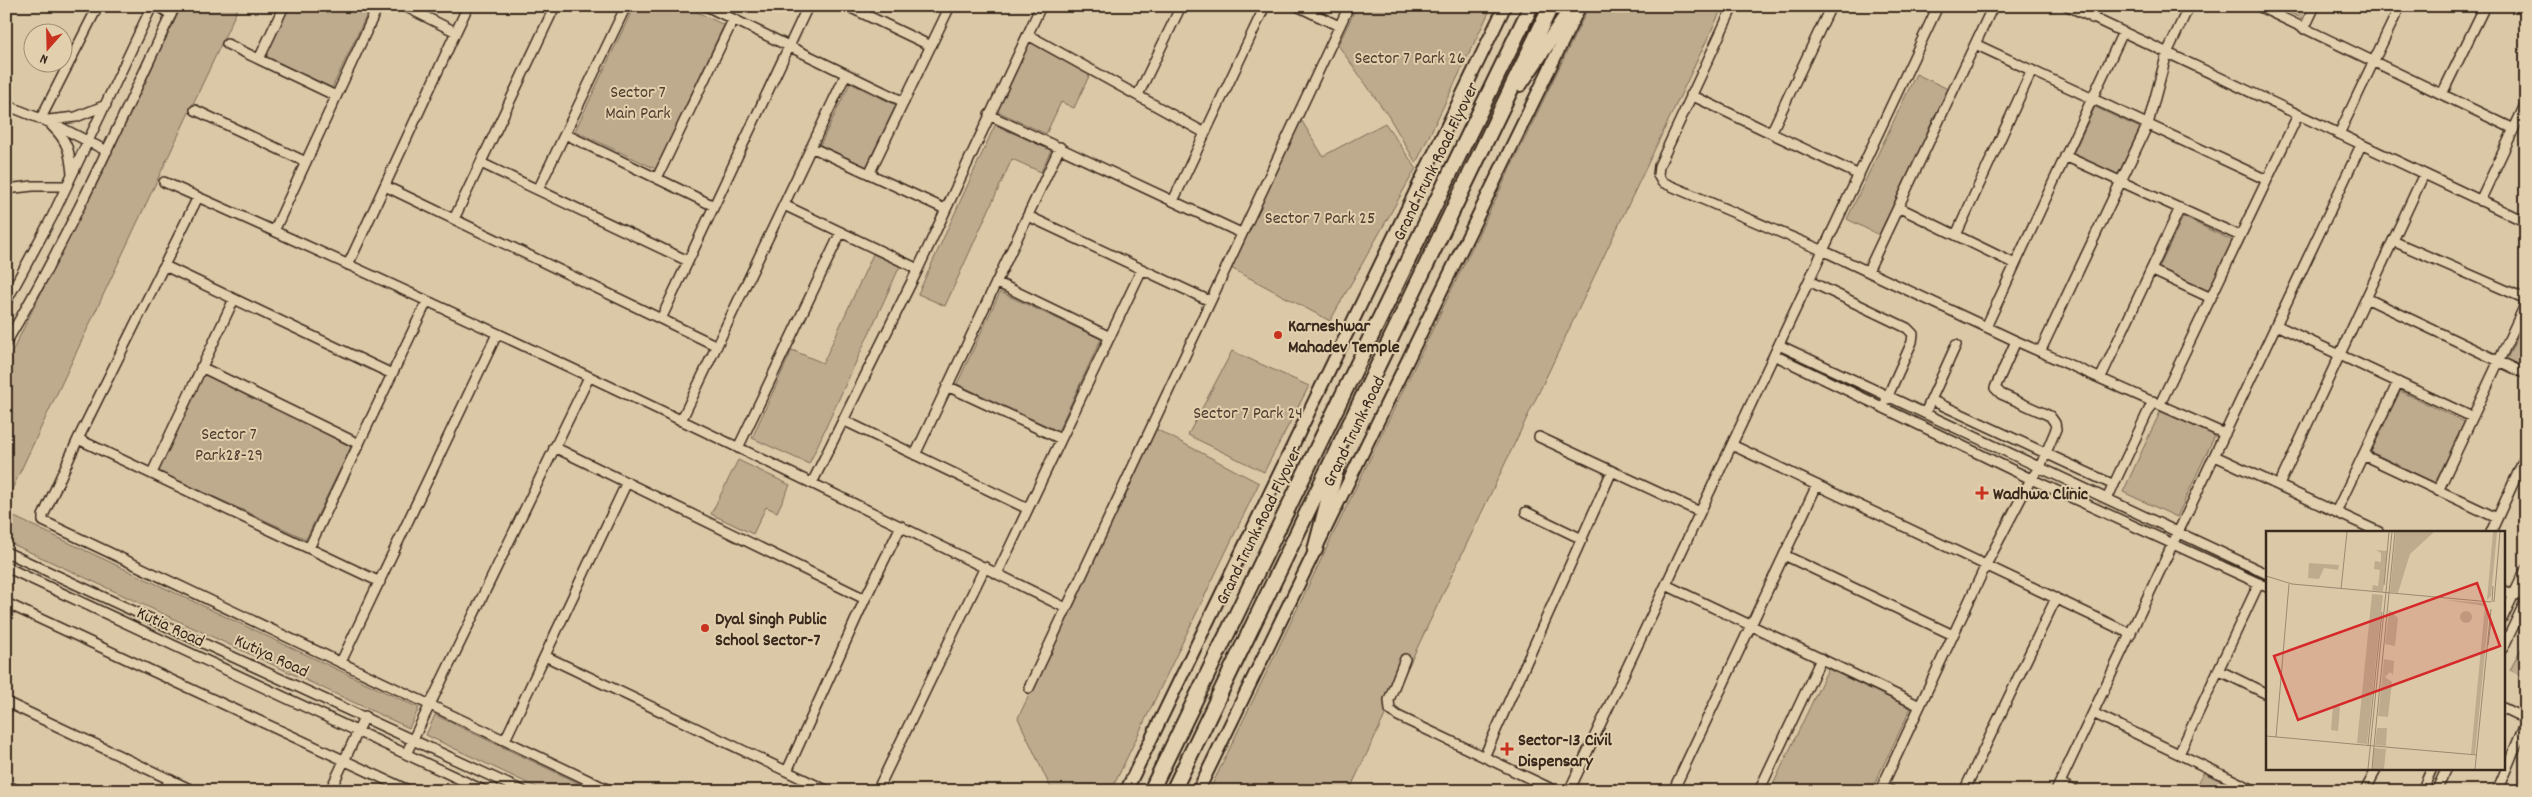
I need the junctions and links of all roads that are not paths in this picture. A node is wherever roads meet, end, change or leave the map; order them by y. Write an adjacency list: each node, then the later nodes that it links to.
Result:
1 (98, 6): 66 (street)
2 (152, 6): 62 (street)
3 (159, 6): 36 (street)
4 (284, 6): 49 (street)
5 (378, 6): 55 (street)
6 (404, 6): 41 (street)
7 (468, 6): 41 (street)
8 (555, 6): 80 (street)
9 (626, 6): 71 (street)
10 (706, 6): 38 (street)
11 (808, 6): 46 (street)
12 (847, 6): 47 (street)
13 (950, 6): 47 (street)
14 (1041, 6): 43 (street)
15 (1181, 6): 56 (street)
16 (1265, 6): 69 (street)
17 (1297, 6): 39 (street)
18 (1349, 6): 39 (street)
19 (1505, 6): 258 (main road)
20 (1532, 6): 259 (highway, Grand Trunk Road Flyover)
21 (1550, 6): 58 (highway, Grand Trunk Road Flyover)
22 (1573, 6): 58 (highway)
23 (1580, 6): 194 (main road, Grand Trunk Road)
24 (1733, 6): 54 (street)
25 (1831, 6): 70 (street)
26 (1938, 6): 84 (street)
27 (1993, 6): 45 (street)
28 (2068, 6): 37 (street)
29 (2097, 6): 37 (street)
30 (2189, 6): 48 (street)
31 (2258, 6): 35 (street)
32 (2315, 6): 40 (street)
33 (2400, 6): 50 (street)
34 (2485, 6): 53 (street)
35 (2271, 9): 40 (street)
36 (173, 10): 77 (street)
37 (2092, 18): 42 (street)
38 (733, 20): 46 (street); 85 (street)
39 (1339, 26): 106 (street)
40 (2304, 29): 50 (street)
41 (456, 32): 90 (street)
42 (2123, 32): 48 (street); 57 (street)
43 (1028, 35): 56 (street); 64 (street)
44 (227, 44): 49 (street)
45 (1975, 44): 51 (street); 98 (street)
46 (789, 46): 52 (street); 97 (street)
47 (931, 46): 59 (street)
48 (2167, 53): 65 (street); 67 (street)
49 (259, 59): 55 (street)
50 (2374, 62): 53 (street); 72 (street)
51 (2032, 70): 57 (street); 107 (street)
52 (846, 74): 59 (street); 75 (street)
53 (2442, 94): 68 (street)
54 (1691, 95): 70 (street); 110 (street)
55 (336, 96): 79 (street)
56 (1138, 96): 69 (street)
57 (2092, 98): 67 (street); 78 (street)
58 (1506, 99): 157 (highway, Grand Trunk Road)
59 (904, 102): 81 (street)
60 (2526, 103): 68 (street)
61 (6, 105): 66 (street)
62 (106, 105): 66 (street); 73 (street)
63 (195, 110): 79 (street)
64 (989, 115): 76 (street); 100 (street)
65 (2298, 115): 72 (street); 86 (street)
66 (43, 119): 73 (street); 83 (street)
67 (2148, 124): 86 (street); 87 (street)
68 (2514, 129): 95 (street)
69 (1205, 133): 94 (street)
70 (1771, 133): 84 (street)
71 (565, 134): 85 (street); 92 (street)
72 (2339, 134): 74 (street)
73 (88, 141): 77 (street); 83 (street)
74 (2361, 145): 82 (street); 130 (street)
75 (811, 147): 81 (street); 96 (street)
76 (1060, 147): 94 (street); 101 (street)
77 (107, 151): 134 (street)
78 (2065, 156): 87 (street); 112 (street)
79 (306, 162): 104 (street)
80 (481, 163): 92 (street); 102 (street)
81 (870, 174): 100 (street)
82 (2424, 174): 95 (street); 109 (street)
83 (72, 175): 89 (street)
84 (1859, 175): 110 (street)
85 (656, 178): 97 (street)
86 (2267, 180): 108 (street)
87 (2121, 181): 99 (street); 138 (street)
88 (164, 182): 93 (street)
89 (67, 186): 91 (street); 127 (street)
90 (385, 186): 102 (street); 113 (street)
91 (6, 189)
92 (538, 190): 111 (street)
93 (198, 197): 104 (street); 114 (street)
94 (1172, 201): 106 (street)
95 (2480, 201): 103 (street)
96 (784, 205): 105 (street); 137 (street)
97 (714, 206): 111 (street)
98 (1898, 207): 107 (street); 118 (street)
99 (2180, 208): 108 (street); 117 (street)
100 (945, 209): 116 (street)
101 (1028, 216): 115 (street); 120 (street)
102 (454, 219): 128 (street)
103 (2526, 222)
104 (274, 231): 113 (street)
105 (841, 232): 116 (street); 165 (street)
106 (1241, 233): 125 (street)
107 (1956, 235): 112 (street)
108 (2240, 236): 121 (street)
109 (2393, 241): 122 (street); 126 (street)
110 (1824, 251): 118 (street); 119 (street)
111 (688, 261): 128 (street)
112 (2015, 264): 129 (street)
113 (348, 265): 124 (street)
114 (164, 266): 123 (street); 160 (street)
115 (1142, 269): 125 (street); 132 (street)
116 (918, 270): 155 (street)
117 (2151, 270): 121 (street); 146 (street)
118 (1868, 271): 129 (street)
119 (1809, 281): 135 (street); 149 (street)
120 (996, 282): 132 (street); 148 (street)
121 (2211, 298): 151 (street)
122 (2366, 298): 139 (street); 141 (street)
123 (234, 299): 142 (street); 143 (street)
124 (427, 301): 131 (street); 143 (street)
125 (1210, 301): 213 (street)
126 (2526, 301): 141 (street)
127 (6, 302)
128 (661, 319): 137 (street)
129 (1987, 325): 133 (street)
130 (2276, 325): 139 (street); 158 (street)
131 (497, 334): 145 (street); 203 (street)
132 (1110, 337): 161 (street)
133 (2016, 341): 138 (street); 167 (street)
134 (6, 343)
135 (1779, 345): 140 (street); 149 (street)
136 (1956, 345): 150 (street)
137 (717, 346): 156 (street)
138 (2041, 350): 146 (street)
139 (2340, 355): 147 (street); 179 (street)
140 (1774, 356): 152 (street); 163 (street)
141 (2498, 361): 144 (street); 154 (street)
142 (202, 367): 162 (street); 173 (street)
143 (392, 374): 162 (street)
144 (2526, 374)
145 (589, 377): 156 (street); 164 (street)
146 (2101, 377): 151 (street)
147 (2398, 382): 154 (street); 168 (street)
148 (947, 386): 161 (street); 166 (street)
149 (1888, 396): 152 (street); 153 (street)
150 (1931, 400): 153 (street); 167 (street)
151 (2156, 403): 158 (street); 178 (street)
152 (1882, 407): 174 (street)
153 (1925, 413): 171 (street)
154 (2472, 417): 180 (street)
155 (845, 420): 166 (street); 176 (street)
156 (681, 421): 165 (street)
157 (1345, 433): 194 (highway); 260 (highway)
158 (2225, 434): 170 (street)
159 (1539, 437): 172 (street)
160 (78, 438): 173 (street); 222 (street)
161 (1061, 439): 182 (street)
162 (359, 444): 193 (street)
163 (1732, 445): 177 (street); 184 (street)
164 (554, 446): 175 (street); 227 (street)
165 (738, 448): 176 (street)
166 (915, 455): 182 (street)
167 (2045, 455): 171 (street); 178 (street)
168 (2362, 455): 180 (street); 185 (street)
169 (2526, 455): 186 (street)
170 (2215, 456): 179 (street); 190 (street)
171 (2040, 467): 174 (street); 181 (street)
172 (1612, 471): 184 (street); 191 (street)
173 (152, 473): 193 (street)
174 (2031, 479): 192 (street); 197 (street)
175 (627, 482): 210 (street); 219 (street)
176 (812, 483): 187 (street)
177 (1817, 485): 196 (street); 197 (street)
178 (2114, 485): 181 (street)
179 (2278, 485): 185 (street)
180 (2438, 491): 186 (street)
181 (2107, 499): 190 (street)
182 (1028, 509): 201 (street)
183 (1526, 512): 191 (street)
184 (1700, 512): 204 (street)
185 (2336, 512): 188 (street)
186 (2497, 518): 189 (street)
187 (901, 526): 199 (street); 210 (street)
188 (2377, 531)
189 (2491, 531)
190 (2179, 532): 192 (street); 202 (street)
191 (1582, 539): 238 (street)
192 (2173, 543): 205 (street); 216 (street)
193 (309, 548): 203 (street)
194 (1315, 550): 261 (main road, Grand Trunk Road)
195 (10, 554): 198 (street); 231 (street, Kutiya Road)
196 (1784, 555): 215 (street); 217 (street)
197 (1986, 565): 209 (street); 217 (street)
198 (6, 567): 233 (street, Kutia Road)
199 (985, 567): 201 (street); 257 (street)
200 (2526, 569): 208 (street)
201 (997, 574): 213 (street)
202 (2266, 574)
203 (380, 582): 222 (street)
204 (1666, 585): 215 (street); 263 (street)
205 (2263, 585): 223 (street)
206 (2504, 590): 208 (street)
207 (2526, 594): 208 (street)
208 (2514, 595): 214 (street)
209 (2056, 598): 216 (street); 267 (street)
210 (865, 599): 243 (street)
211 (2526, 600): 218 (street)
212 (6, 603): 239 (street)
213 (1066, 608): 224 (street)
214 (2504, 615)
215 (1751, 625): 221 (street); 264 (street)
216 (2131, 634): 230 (street)
217 (1953, 635): 228 (street)
218 (2504, 646)
219 (544, 656): 235 (street); 243 (street)
220 (1405, 659): 238 (street)
221 (1821, 659): 228 (street); 265 (street)
222 (341, 662): 227 (street)
223 (2218, 670): 225 (street); 237 (street)
224 (1029, 688)
225 (2266, 694)
226 (6, 702): 244 (street)
227 (430, 704): 234 (street); 235 (street)
228 (1920, 706): 247 (street)
229 (2504, 709): 232 (street)
230 (2093, 713): 237 (street); 246 (street)
231 (365, 716): 233 (street); 234 (street, Kutiya Road)
232 (2526, 720): 273 (street)
233 (358, 732): 236 (street, Kutia Road); 239 (street)
234 (414, 739): 236 (street); 254 (street, Kutiya Road)
235 (505, 740): 255 (street)
236 (406, 754): 253 (street, Kutia Road)
237 (2179, 754): 269 (street)
238 (1484, 757): 262 (street)
239 (344, 760): 251 (street); 252 (street)
240 (2376, 770): 270 (street)
241 (2429, 770): 271 (street)
242 (2446, 770): 272 (street)
243 (788, 771): 256 (street)
244 (170, 779): 249 (street); 250 (street)
245 (6, 785): 248 (street)
246 (2058, 787): 268 (street)
247 (1881, 788): 266 (street)
248 (19, 791)
249 (164, 791)
250 (194, 791)
251 (330, 791)
252 (410, 791)
253 (485, 791)
254 (523, 791)
255 (611, 791)
256 (828, 791)
257 (877, 791)
258 (1126, 791)
259 (1151, 791)
260 (1173, 791)
261 (1198, 791)
262 (1556, 791)
263 (1569, 791)
264 (1673, 791)
265 (1759, 791)
266 (1892, 791)
267 (1964, 791)
268 (2075, 791)
269 (2256, 791)
270 (2365, 791)
271 (2422, 791)
272 (2436, 791)
273 (2497, 791)

